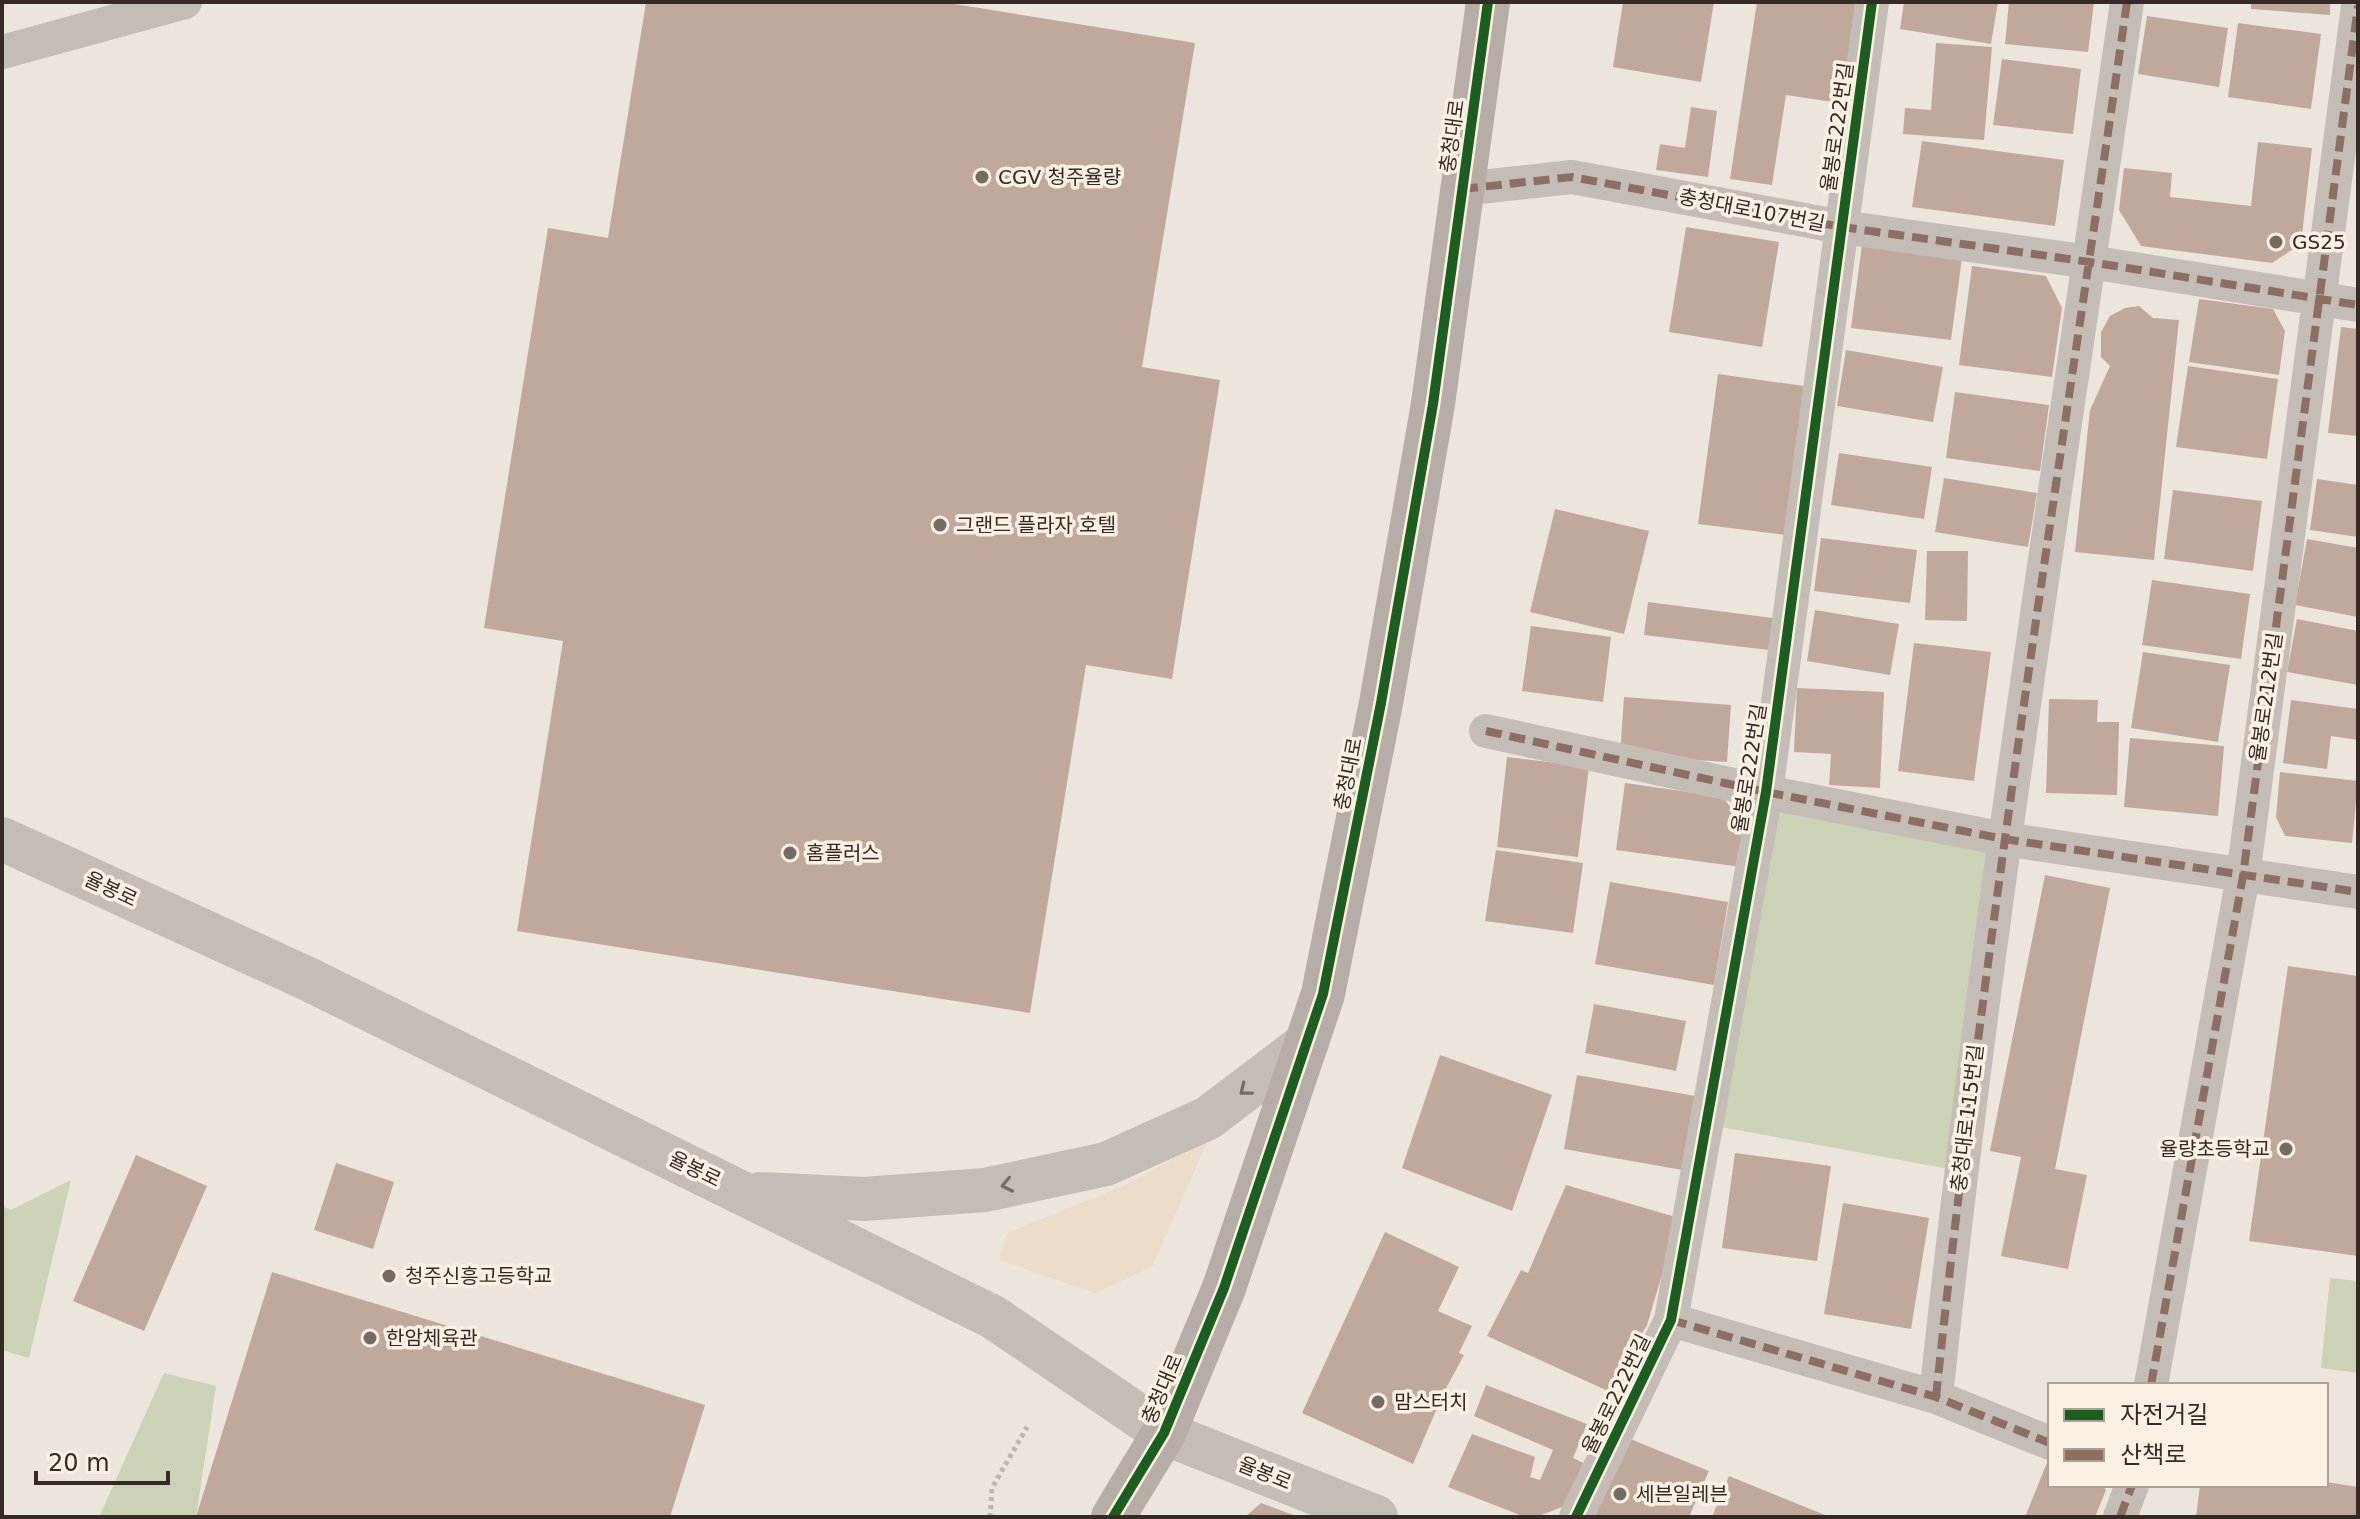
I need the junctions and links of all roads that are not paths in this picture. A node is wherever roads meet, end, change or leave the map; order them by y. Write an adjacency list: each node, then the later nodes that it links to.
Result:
1 (185, 2): 6 (street)
2 (1488, 2): 7 (main road, 충청대로)
3 (1872, 2): 8 (street, 율봉로222번길)
4 (2127, 2): 9 (street)
5 (2358, 6): 10 (street, 율봉로212번길)
6 (2, 52)
7 (1462, 189): 8 (street, 충청대로107번길); 18 (main road, 충청대로)
8 (1842, 227): 9 (street, 충청대로107번길); 13 (street, 율봉로222번길)
9 (2090, 262): 10 (street, 충청대로107번길); 15 (street, 충청대로115번길)
10 (2319, 299): 11 (street, 충청대로107번길); 16 (street, 율봉로212번길)
11 (2358, 305)
12 (1486, 731): 13 (street)
13 (1766, 792): 15 (street); 20 (street, 율봉로222번길)
14 (2, 839): 19 (street, 율봉로)
15 (2004, 839): 16 (street); 22 (street, 충청대로115번길)
16 (2243, 876): 17 (street); 21 (street, 율봉로212번길)
17 (2358, 892)
18 (1307, 1043): 19 (street, one-way to 19); 23 (main road, 충청대로)
19 (742, 1193): 23 (street, 율봉로)
20 (1671, 1320): 22 (street); 28 (street, 율봉로222번길)
21 (2151, 1383)
22 (1936, 1397): 24 (street)
23 (1164, 1433): 26 (main road, 충청대로); 27 (street, 율봉로)
24 (2048, 1442)
25 (2131, 1487): 29 (street)
26 (1113, 1517)
27 (1376, 1517)
28 (1576, 1517)
29 (2120, 1517)

